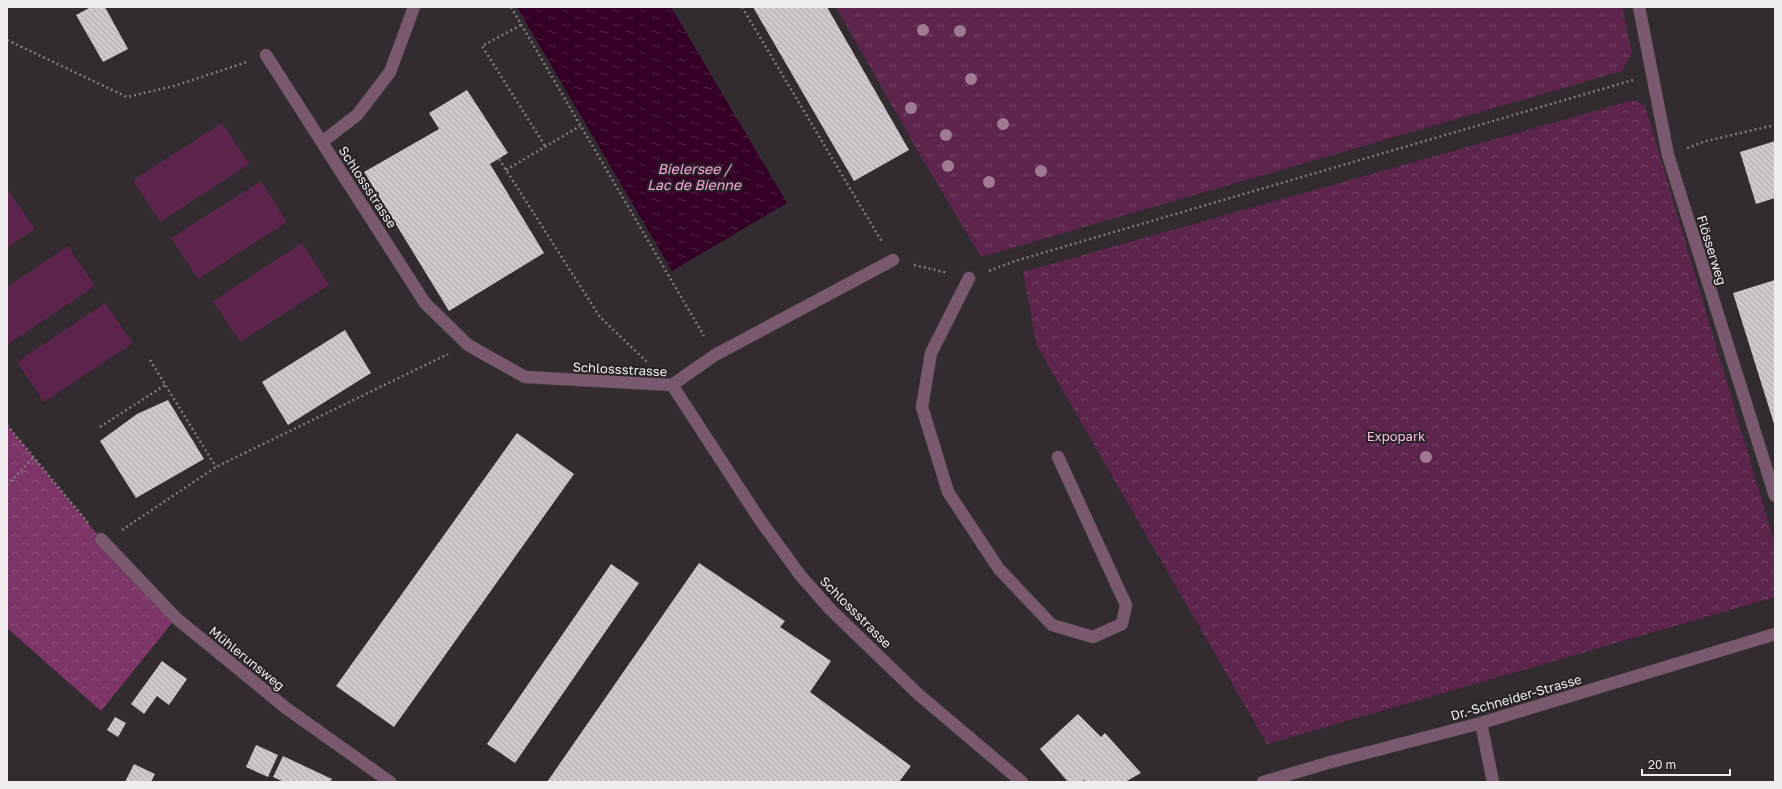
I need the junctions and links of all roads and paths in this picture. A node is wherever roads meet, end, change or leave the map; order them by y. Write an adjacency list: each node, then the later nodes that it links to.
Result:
1 (414, 7): 11 (street)
2 (511, 7): 5 (path)
3 (742, 7): 16 (path)
4 (1639, 7): 8 (street, Flösserweg)
5 (521, 25): 10 (path); 12 (path)
6 (7, 40): 7 (path)
7 (266, 55): 11 (street, Schlossstrasse)
8 (1653, 76): 13 (street, Flösserweg); 17 (path)
9 (1775, 125): 13 (path)
10 (580, 126): 12 (path); 19 (path)
11 (322, 142): 18 (street, Schlossstrasse)
12 (545, 146): 15 (path)
13 (1668, 155): 29 (street, Flösserweg)
14 (499, 158): 15 (path)
15 (506, 170): 22 (path)
16 (893, 260): 17 (path); 19 (street)
17 (969, 278): 25 (street)
18 (468, 345): 22 (street, Schlossstrasse); 27 (path)
19 (715, 355): 22 (street)
20 (150, 360): 21 (path)
21 (165, 385): 24 (path); 27 (path)
22 (672, 385): 34 (street, Schlossstrasse)
23 (7, 425): 26 (path)
24 (100, 428)
25 (1058, 456)
26 (34, 458): 28 (path); 30 (path)
27 (216, 467): 30 (path)
28 (7, 485)
29 (1775, 496)
30 (101, 539): 33 (street, Mühlerunsweg)
31 (1775, 634): 32 (street, Dr.-Schneider-Strasse)
32 (1481, 723): 35 (street, Dr.-Schneider-Strasse); 36 (street)
33 (390, 782)
34 (1022, 782)
35 (1263, 782)
36 (1493, 782)

